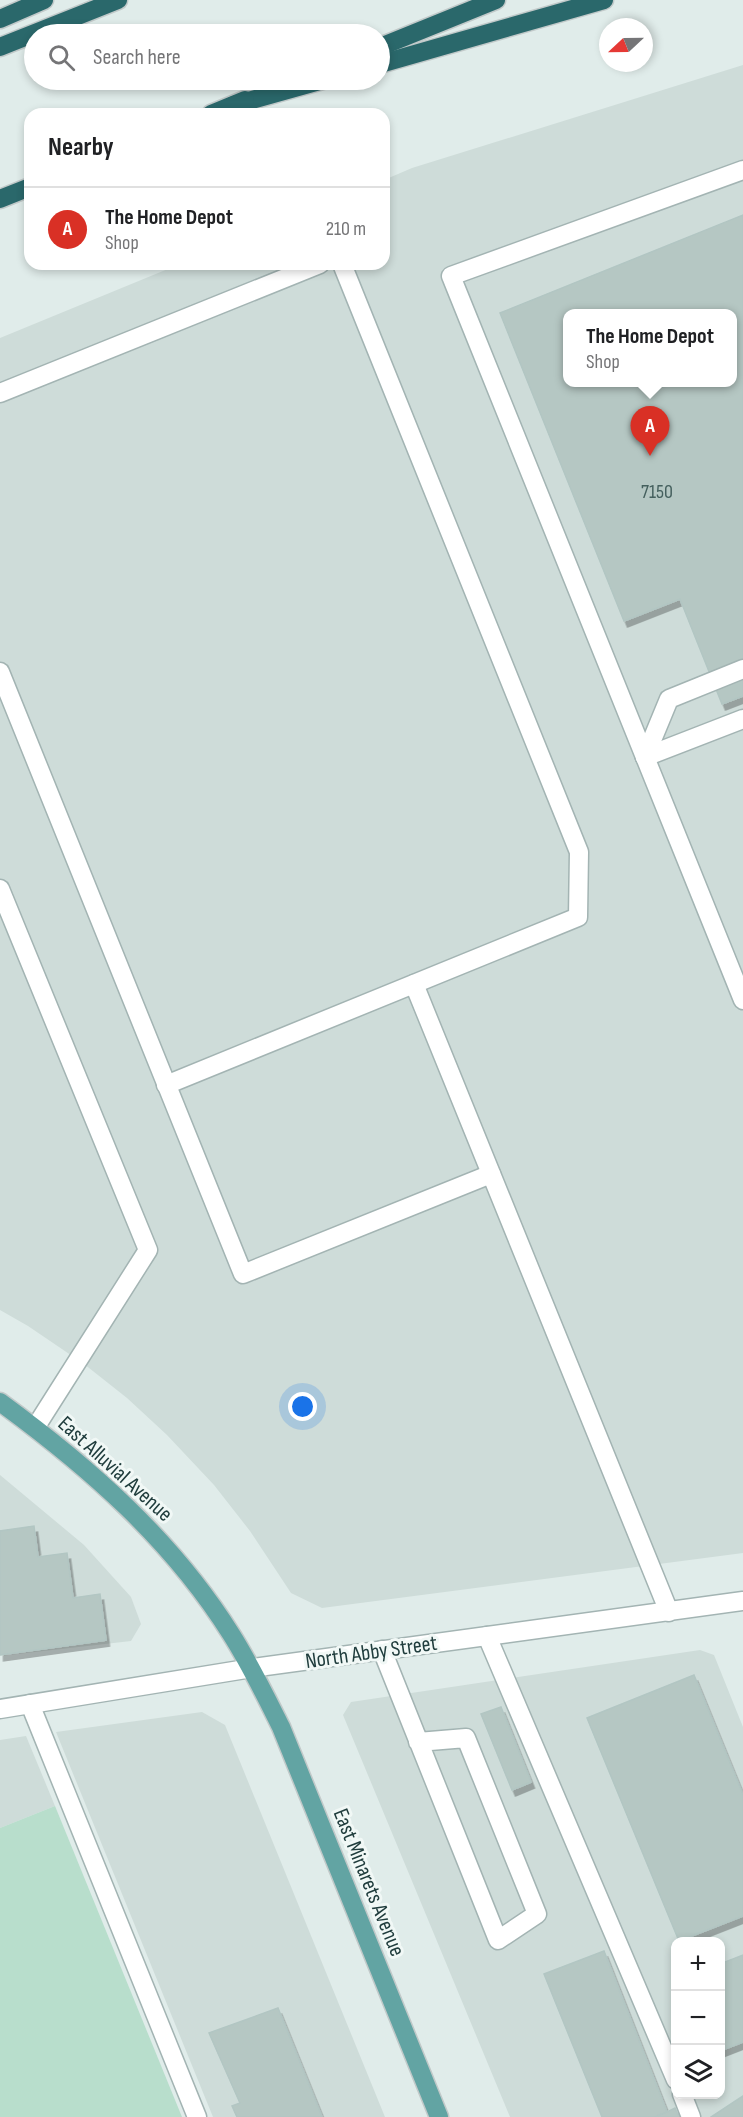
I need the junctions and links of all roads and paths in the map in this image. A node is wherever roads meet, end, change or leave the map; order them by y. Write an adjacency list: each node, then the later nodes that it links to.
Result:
1 (44, 0): 5 (highway)
2 (118, 0): 6 (highway)
3 (496, 0): 8 (highway)
4 (604, 0): 10 (highway)
5 (0, 19)
6 (58, 24)
7 (24, 37): 9 (highway)
8 (390, 43)
9 (0, 47)
10 (390, 61)
11 (272, 90): 13 (highway)
12 (287, 90): 13 (highway)
13 (234, 105): 14 (highway)
14 (226, 108)
15 (743, 170): 24 (street)
16 (24, 189): 17 (highway)
17 (0, 199)
18 (305, 270): 20 (street)
19 (344, 270): 26 (street)
20 (0, 393)
21 (743, 669): 24 (street)
22 (0, 672): 28 (street)
23 (743, 719): 24 (street)
24 (645, 757): 27 (street)
25 (0, 889): 31 (street)
26 (414, 984): 28 (street); 29 (street)
27 (743, 1000)
28 (166, 1085): 29 (street)
29 (491, 1174): 33 (street)
30 (0, 1402): 31 (main road, East Alluvial Avenue)
31 (35, 1428): 36 (main road, East Alluvial Avenue)
32 (743, 1602): 33 (street, North Abby Street)
33 (669, 1612): 34 (street, North Abby Street)
34 (487, 1636): 35 (street, North Abby Street); 40 (street)
35 (382, 1650): 36 (street, North Abby Street); 39 (street)
36 (252, 1668): 37 (street, North Abby Street); 43 (main road, East Minarets Avenue)
37 (30, 1704): 38 (street, North Abby Street); 42 (street)
38 (0, 1709)
39 (418, 1742): 39 (street)
40 (671, 2071)
41 (684, 2099): 44 (street)
42 (197, 2117)
43 (439, 2117)
44 (691, 2117)

